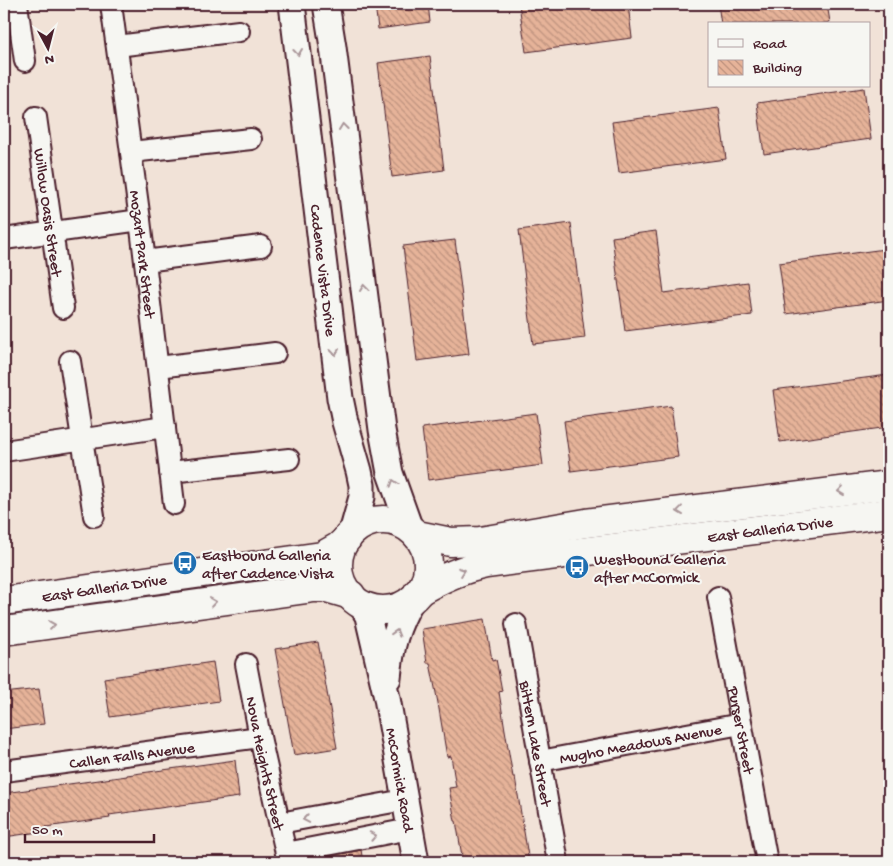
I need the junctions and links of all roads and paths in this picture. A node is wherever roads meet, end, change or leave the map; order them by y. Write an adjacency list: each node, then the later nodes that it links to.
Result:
1 (17, 4): 7 (street)
2 (111, 4): 6 (street, Mozart Park Street)
3 (292, 4): 30 (street, Cadence Vista Drive, one-way to 30)
4 (326, 4): 29 (street, one-way to 4)
5 (239, 30): 6 (street)
6 (117, 46): 10 (street, Mozart Park Street)
7 (25, 61)
8 (36, 117): 12 (street, Willow Oasis Street)
9 (251, 139): 10 (street)
10 (131, 152): 11 (street, Mozart Park Street)
11 (140, 220): 12 (street); 15 (street, Mozart Park Street)
12 (52, 232): 13 (street); 16 (street, Willow Oasis Street)
13 (4, 239)
14 (261, 246): 15 (street)
15 (145, 261): 19 (street, Mozart Park Street)
16 (63, 308)
17 (275, 353): 19 (street)
18 (70, 361): 21 (street)
19 (158, 366): 20 (street, Mozart Park Street)
20 (165, 428): 21 (street); 24 (street, Mozart Park Street)
21 (82, 439): 22 (street); 28 (street)
22 (4, 451)
23 (289, 459): 24 (street)
24 (170, 472): 26 (street, Mozart Park Street)
25 (889, 485): 29 (main road, East Galleria Drive, one-way to 29)
26 (174, 504)
27 (889, 513): 31 (main road, East Galleria Drive, one-way to 27)
28 (94, 516)
29 (414, 532): 30 (main road); 31 (main road)
30 (350, 536): 33 (main road); 34 (main road, East Galleria Drive)
31 (415, 596): 33 (main road); 38 (street, McCormick Road, one-way to 31)
32 (718, 597): 39 (street, Purser Street)
33 (356, 599): 36 (main road, East Galleria Drive, one-way to 33); 38 (street, McCormick Road)
34 (4, 601)
35 (516, 624): 41 (street, Bittern Lake Street)
36 (4, 631)
37 (246, 664): 40 (street, Nova Heights Street)
38 (386, 698): 43 (street, McCormick Road)
39 (742, 724): 41 (street, Mugho Meadows Avenue); 49 (street, Purser Street)
40 (260, 737): 42 (street, Callen Falls Avenue); 44 (street, Nova Heights Street)
41 (540, 761): 48 (street, Bittern Lake Street)
42 (4, 771)
43 (404, 800): 44 (street, one-way to 44); 45 (street, McCormick Road)
44 (280, 823): 46 (street, Nova Heights Street)
45 (410, 829): 46 (street, one-way to 45); 47 (street, McCormick Road)
46 (287, 858)
47 (416, 862)
48 (558, 862)
49 (767, 862)

